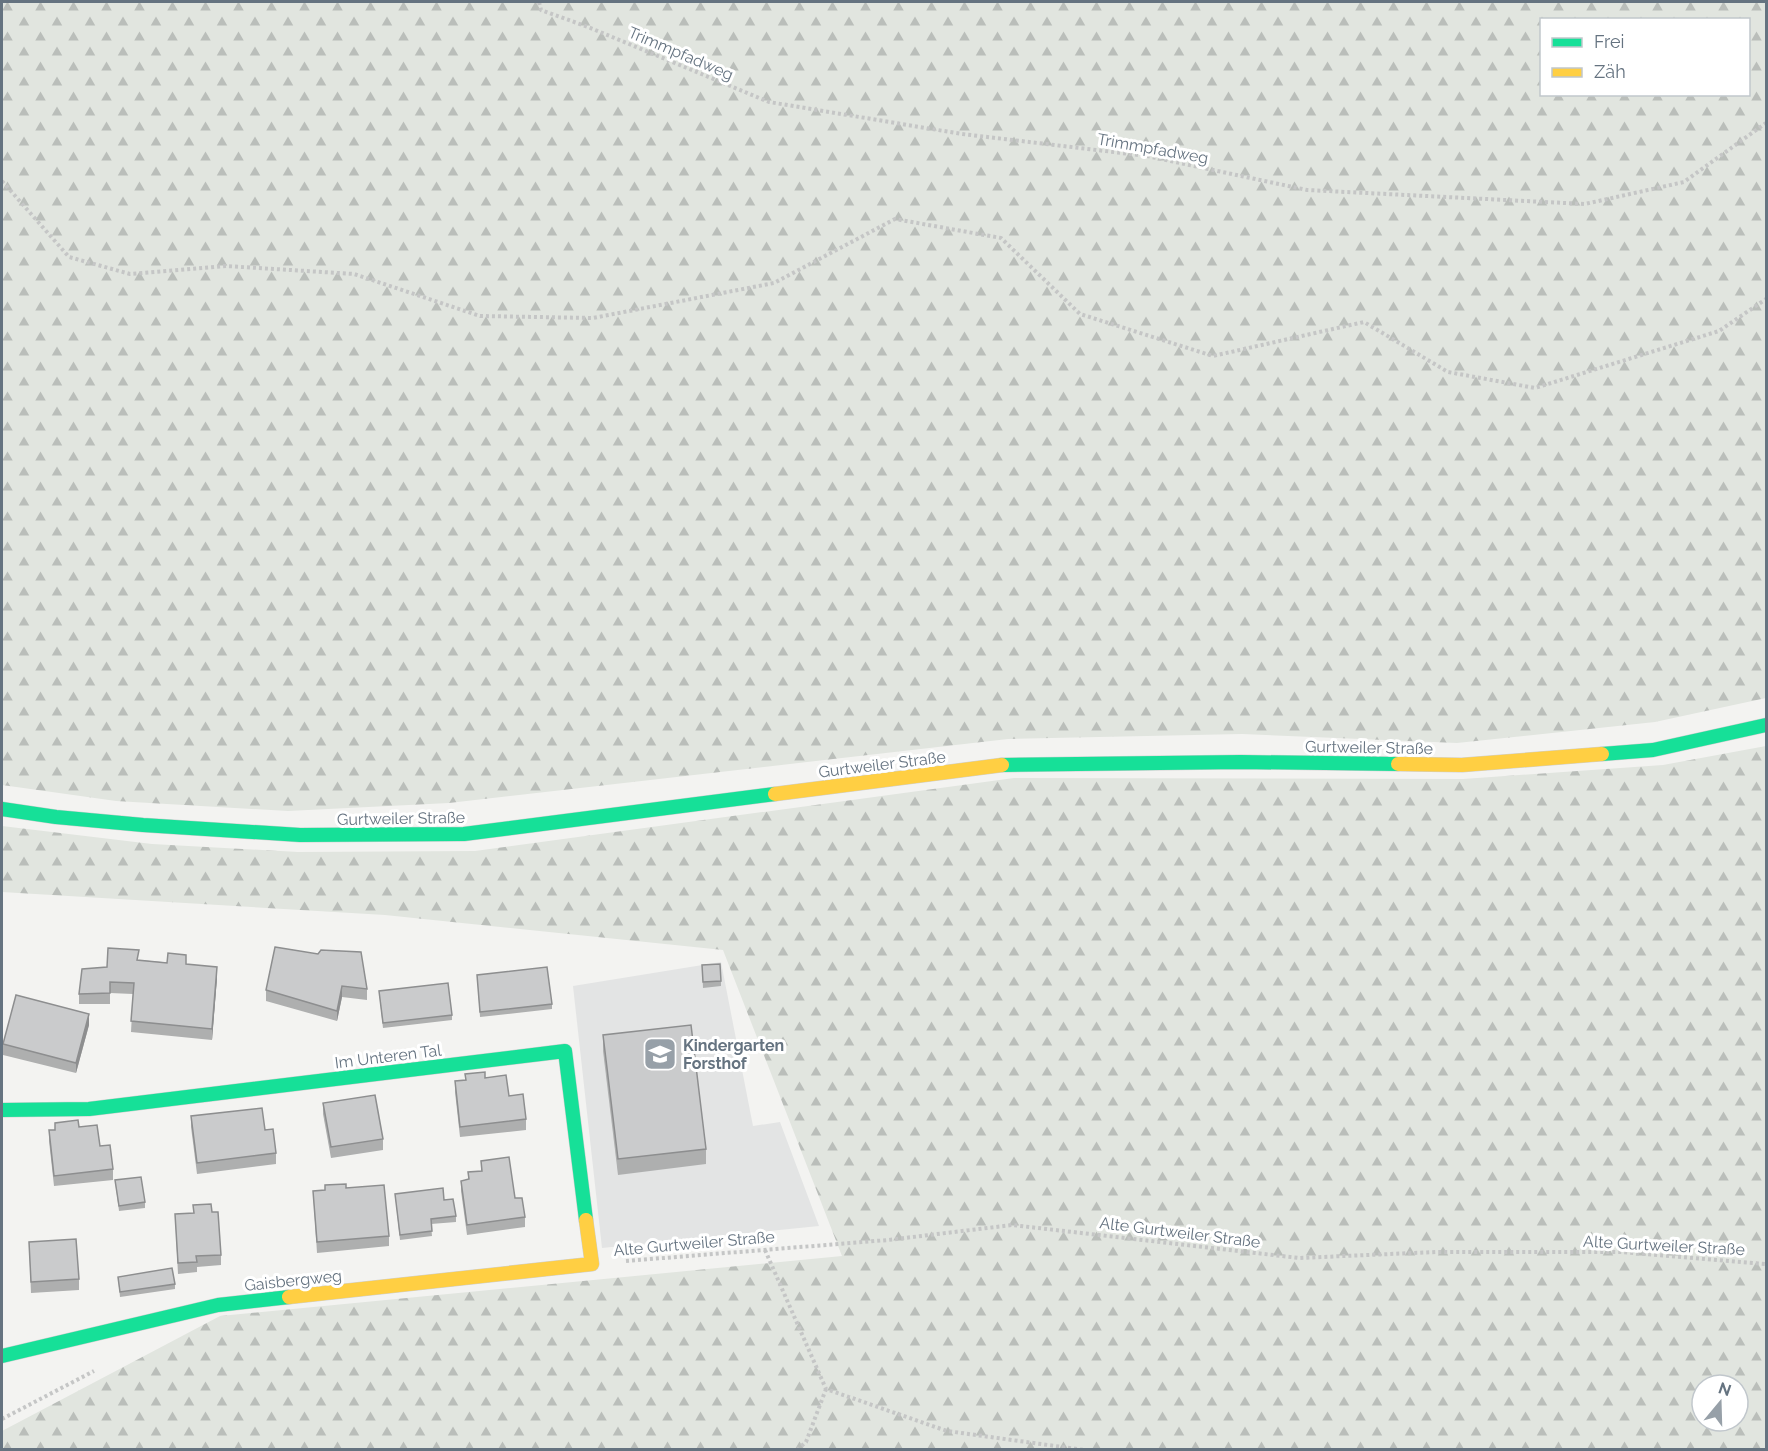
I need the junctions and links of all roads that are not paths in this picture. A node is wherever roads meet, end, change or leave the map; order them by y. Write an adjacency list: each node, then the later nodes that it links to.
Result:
1 (1767, 725): 2 (main road, Gurtweiler Straße)
2 (2, 809)
3 (2, 1110): 4 (main road, Im Unteren Tal)
4 (592, 1264): 5 (main road, Gaisbergweg)
5 (2, 1356)

